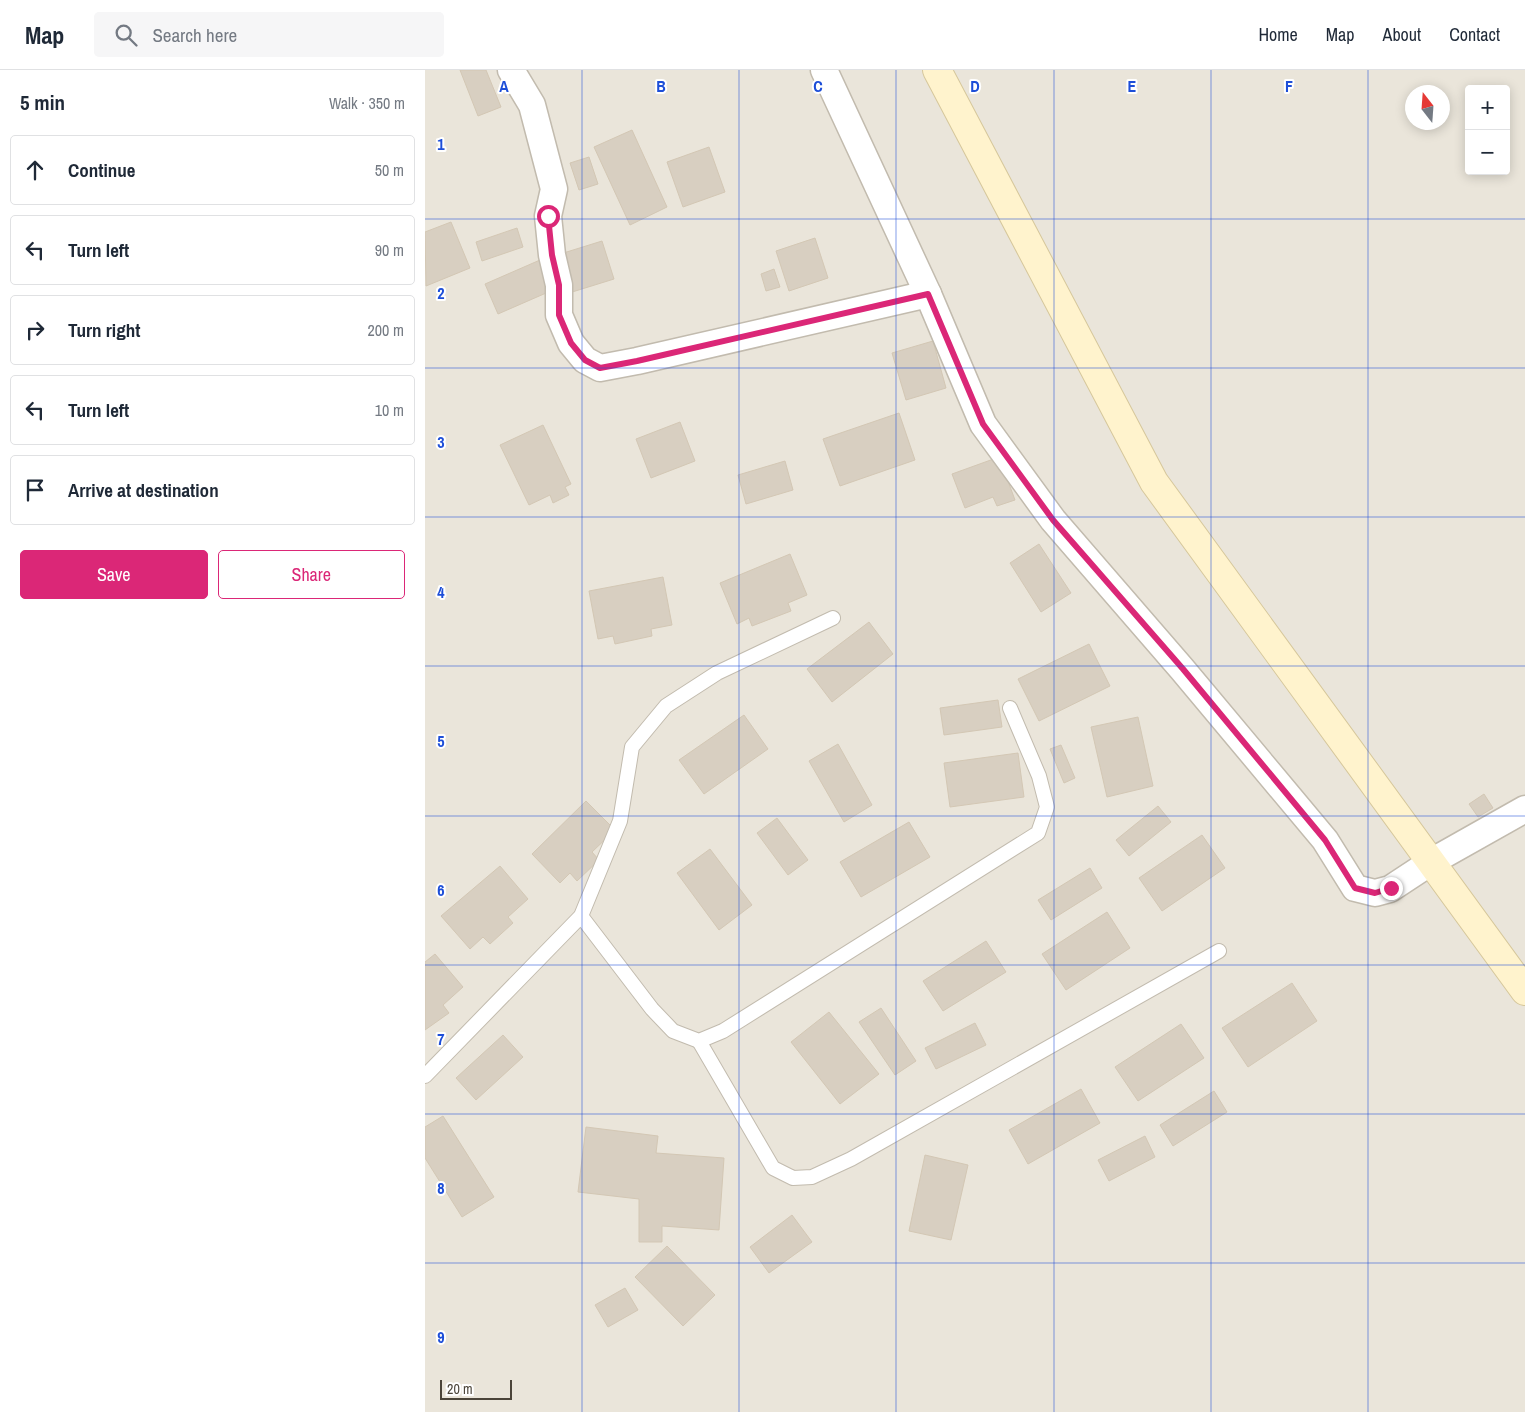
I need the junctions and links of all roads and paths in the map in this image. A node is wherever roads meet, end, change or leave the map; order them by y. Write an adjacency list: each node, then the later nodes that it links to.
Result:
1 (511, 70): 4 (street)
2 (824, 70): 4 (street)
3 (937, 70): 8 (main road)
4 (928, 294): 8 (street)
5 (833, 618): 9 (lane)
6 (1010, 708): 12 (lane)
7 (1525, 810): 8 (street)
8 (1431, 862): 11 (main road)
9 (581, 916): 12 (lane); 13 (lane)
10 (1219, 951): 12 (lane)
11 (1525, 991)
12 (699, 1041)
13 (425, 1076)

